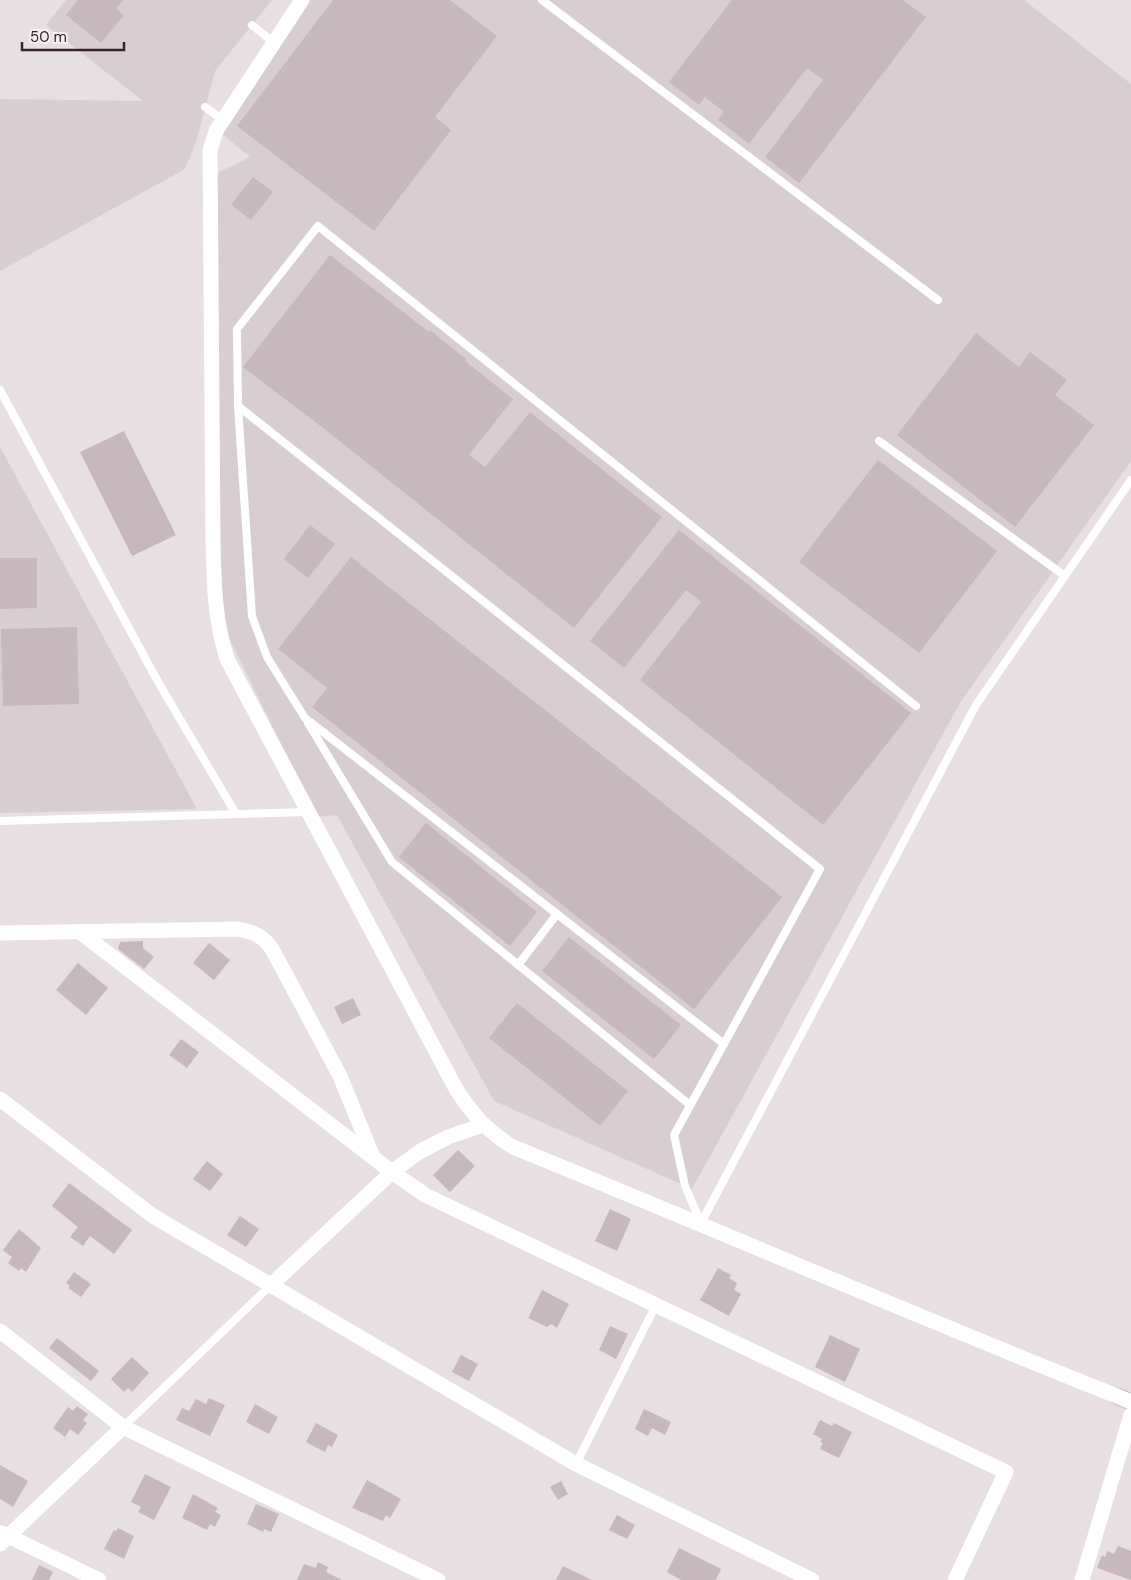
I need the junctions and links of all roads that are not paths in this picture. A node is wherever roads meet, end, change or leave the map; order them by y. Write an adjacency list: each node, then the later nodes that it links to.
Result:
1 (302, 0): 4 (street)
2 (542, 0): 7 (lane)
3 (252, 25): 4 (lane)
4 (273, 42): 6 (street)
5 (206, 107): 6 (lane)
6 (223, 120): 15 (street)
7 (938, 300)
8 (1, 393): 16 (lane)
9 (238, 406): 13 (lane); 14 (lane); 22 (lane)
10 (879, 441): 12 (lane)
11 (1131, 480): 12 (lane)
12 (1064, 576): 28 (lane)
13 (916, 706)
14 (305, 718): 18 (lane); 21 (lane)
15 (309, 812): 16 (lane); 25 (street)
16 (236, 814): 17 (lane)
17 (0, 821)
18 (557, 914): 21 (lane); 22 (lane)
19 (80, 932): 20 (street); 26 (street); 26 (street)
20 (0, 933)
21 (518, 965): 24 (lane)
22 (724, 1044): 24 (lane)
23 (0, 1099): 29 (street)
24 (690, 1105): 28 (lane)
25 (483, 1126): 27 (street); 28 (street)
26 (374, 1158): 27 (street)
27 (392, 1172): 29 (street); 30 (street)
28 (701, 1223): 32 (street)
29 (271, 1285): 34 (lane); 36 (street)
30 (656, 1305): 36 (lane); 42 (street)
31 (0, 1331): 34 (street)
32 (1124, 1399)
33 (1131, 1415): 35 (street)
34 (123, 1426): 37 (street); 40 (street)
35 (1127, 1448): 38 (street)
36 (576, 1464): 41 (street)
37 (3, 1537): 39 (street)
38 (1088, 1578)
39 (99, 1580)
40 (438, 1580)
41 (812, 1580)
42 (954, 1580)

